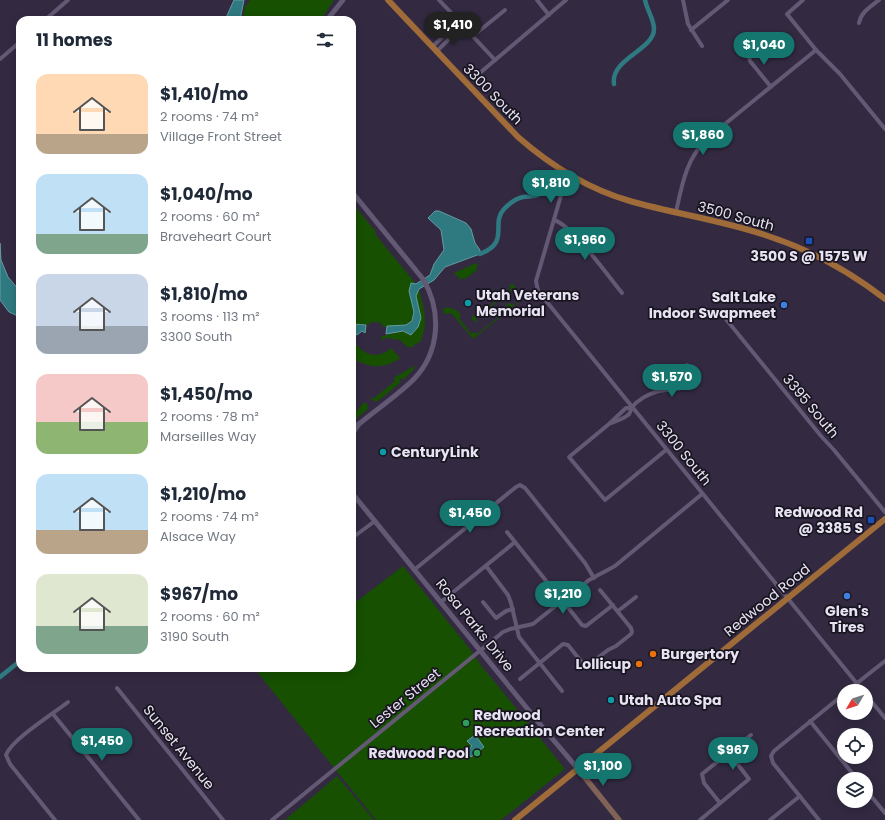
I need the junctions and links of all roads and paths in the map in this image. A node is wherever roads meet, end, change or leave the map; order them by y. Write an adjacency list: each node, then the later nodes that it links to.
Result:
1 (68, 0): 13 (street)
2 (343, 0): 14 (street)
3 (388, 0): 24 (main road, 3300 South)
4 (439, 0): 15 (street)
5 (537, 0): 12 (street)
6 (566, 0): 12 (street)
7 (683, 0): 20 (street)
8 (728, 0): 20 (street)
9 (803, 0): 26 (street)
10 (879, 0): 16 (street)
11 (505, 10): 21 (street)
12 (549, 14): 28 (street)
13 (50, 16)
14 (330, 16)
15 (456, 18): 17 (street); 18 (street)
16 (858, 23)
17 (454, 26): 19 (street); 24 (street)
18 (466, 29): 19 (street); 21 (street)
19 (458, 30): 24 (street)
20 (691, 30): 23 (street)
21 (473, 36): 28 (street)
22 (16, 45): 27 (street)
23 (702, 46)
24 (434, 49): 32 (main road, 3300 South)
25 (747, 49): 30 (street)
26 (816, 50): 30 (street); 31 (street)
27 (0, 59)
28 (495, 60): 29 (street)
29 (481, 72)
30 (771, 87): 35 (street)
31 (885, 129)
32 (573, 176): 35 (main road, 3500 South)
33 (562, 192): 36 (street, 3300 South)
34 (356, 197): 42 (street)
35 (676, 212): 38 (main road, 3500 South)
36 (554, 220): 37 (street); 41 (street, 3300 South)
37 (622, 293)
38 (885, 298)
39 (721, 313): 48 (street, 3395 South)
40 (687, 365): 41 (street)
41 (632, 408): 45 (street, 3300 South); 45 (street)
42 (359, 424): 43 (street); 44 (street)
43 (356, 425)
44 (356, 428)
45 (666, 450): 46 (street, 3300 South)
46 (702, 494): 56 (street); 61 (street, 3300 South)
47 (356, 498): 50 (street, Rosa Parks Drive)
48 (885, 512)
49 (885, 519): 61 (main road, Redwood Road)
50 (375, 521): 52 (street); 55 (street, Rosa Parks Drive)
51 (507, 532): 53 (street)
52 (356, 535)
53 (515, 542): 54 (street); 58 (street)
54 (486, 566): 62 (street); 67 (street)
55 (414, 570): 56 (street); 62 (street, Rosa Parks Drive)
56 (594, 578): 60 (street)
57 (600, 590): 65 (street)
58 (559, 597): 60 (street); 64 (street)
59 (636, 597): 68 (street)
60 (567, 598): 66 (street)
61 (788, 598): 74 (street, 3300 South); 85 (main road, Redwood Road)
62 (441, 602): 70 (street, Rosa Parks Drive)
63 (483, 602): 67 (street)
64 (558, 604): 66 (street); 69 (street, Lester Street)
65 (613, 605): 66 (street); 68 (street)
66 (566, 606)
67 (513, 610): 69 (street)
68 (618, 611): 72 (street)
69 (516, 628): 70 (street, Lester Street); 72 (street)
70 (480, 651): 85 (street, Rosa Parks Drive); 94 (street, Lester Street)
71 (885, 660): 74 (street)
72 (539, 663): 73 (street); 76 (street)
73 (520, 679)
74 (857, 683)
75 (117, 688): 93 (street, Sunset Avenue)
76 (562, 691)
77 (837, 700): 82 (street)
78 (68, 702): 80 (street)
79 (873, 703): 81 (street)
80 (53, 714): 91 (street); 92 (street)
81 (885, 718)
82 (810, 721): 86 (street); 87 (street)
83 (751, 734): 84 (street)
84 (729, 753): 89 (street); 89 (street)
85 (578, 769): 95 (main road, Redwood Road); 96 (main road)
86 (851, 772)
87 (800, 796): 98 (street); 99 (street)
88 (873, 798): 90 (street)
89 (720, 803): 97 (street)
90 (885, 813)
91 (55, 820)
92 (139, 820)
93 (223, 820)
94 (272, 820)
95 (515, 820)
96 (619, 820)
97 (700, 820)
98 (770, 820)
99 (820, 820)

